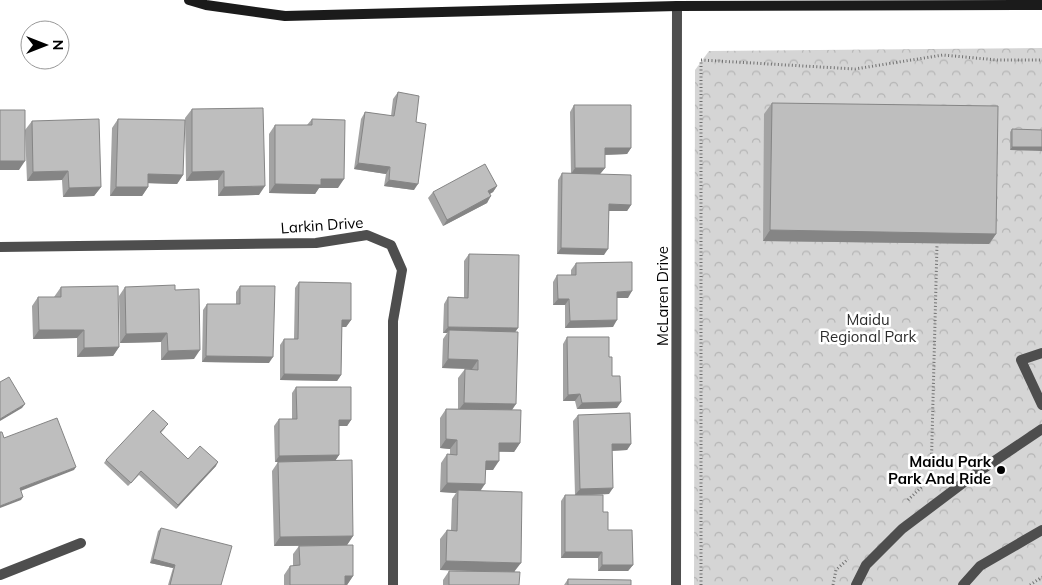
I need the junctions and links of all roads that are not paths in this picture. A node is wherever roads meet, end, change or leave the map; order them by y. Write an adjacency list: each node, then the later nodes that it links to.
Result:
1 (189, 0): 3 (main road)
2 (1042, 5): 3 (main road)
3 (677, 6): 12 (street, McLaren Drive)
4 (0, 247): 11 (street, Larkin Drive)
5 (1042, 353): 6 (street)
6 (1042, 405)
7 (1042, 429): 13 (street)
8 (1042, 530): 14 (street)
9 (81, 543): 10 (street)
10 (0, 575)
11 (393, 585)
12 (676, 585)
13 (856, 585)
14 (963, 585)

